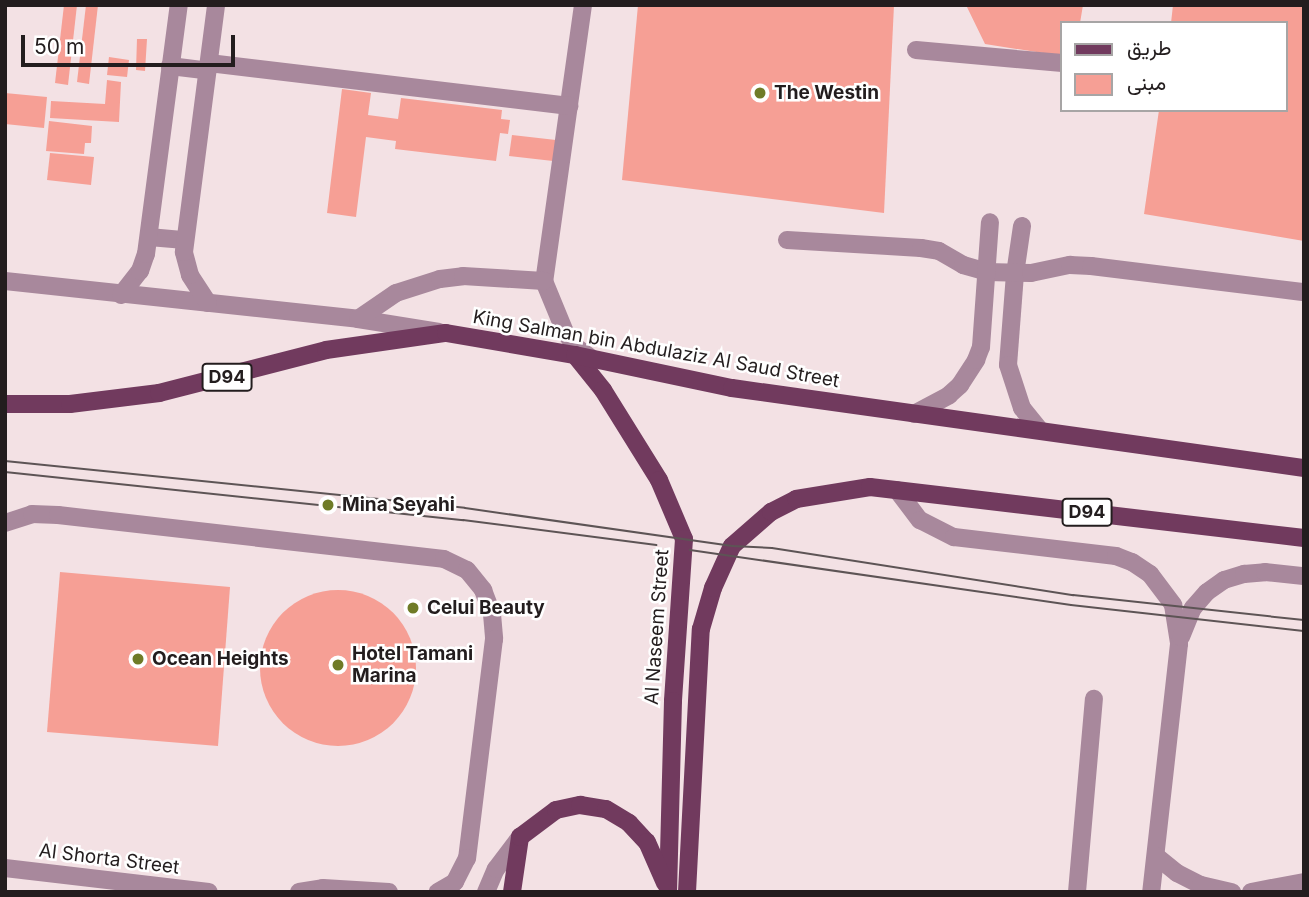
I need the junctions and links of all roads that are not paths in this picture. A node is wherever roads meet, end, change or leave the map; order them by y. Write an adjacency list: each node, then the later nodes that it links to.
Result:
1 (179, 5): 6 (street)
2 (216, 5): 7 (street)
3 (583, 5): 8 (street)
4 (916, 50): 5 (street)
5 (1060, 63)
6 (170, 66): 7 (street); 11 (street)
7 (208, 67): 8 (street); 12 (street)
8 (569, 106): 17 (street)
9 (990, 222): 14 (street)
10 (1022, 226): 15 (street)
11 (149, 237): 12 (street); 19 (street)
12 (185, 240): 20 (street)
13 (787, 240): 14 (street)
14 (987, 272): 15 (street); 26 (street)
15 (1015, 274): 18 (street); 27 (street)
16 (5, 281): 19 (street)
17 (544, 281): 21 (street); 24 (street)
18 (1304, 292)
19 (121, 295): 20 (street)
20 (208, 303): 21 (street)
21 (358, 319): 22 (street)
22 (446, 333): 23 (main road, King Salman bin Abdulaziz Al Saud Street / D94); 25 (main road, King Salman bin Abdulaziz Al Saud Street / D94)
23 (575, 355): 24 (main road, King Salman bin Abdulaziz Al Saud Street / D94); 39 (main road, Al Naseem Street)
24 (596, 361): 26 (main road, King Salman bin Abdulaziz Al Saud Street / D94)
25 (5, 404)
26 (914, 414): 27 (main road, King Salman bin Abdulaziz Al Saud Street / D94)
27 (1039, 429): 28 (main road, King Salman bin Abdulaziz Al Saud Street / D94)
28 (1304, 468)
29 (897, 490): 31 (main road, D94); 33 (street); 46 (main road, D94)
30 (5, 523): 43 (street)
31 (1304, 538)
32 (1304, 576): 33 (street)
33 (1179, 644): 36 (street)
34 (1094, 699): 47 (street)
35 (520, 837): 39 (main road); 44 (street); 45 (main road)
36 (1156, 856): 48 (street); 49 (street)
37 (5, 868): 40 (street, Al Shorta Street)
38 (1304, 882): 50 (street)
39 (668, 891)
40 (209, 892)
41 (299, 892): 42 (street)
42 (389, 892)
43 (438, 892)
44 (486, 892)
45 (512, 892)
46 (687, 892)
47 (1077, 892)
48 (1151, 892)
49 (1232, 892)
50 (1251, 892)

